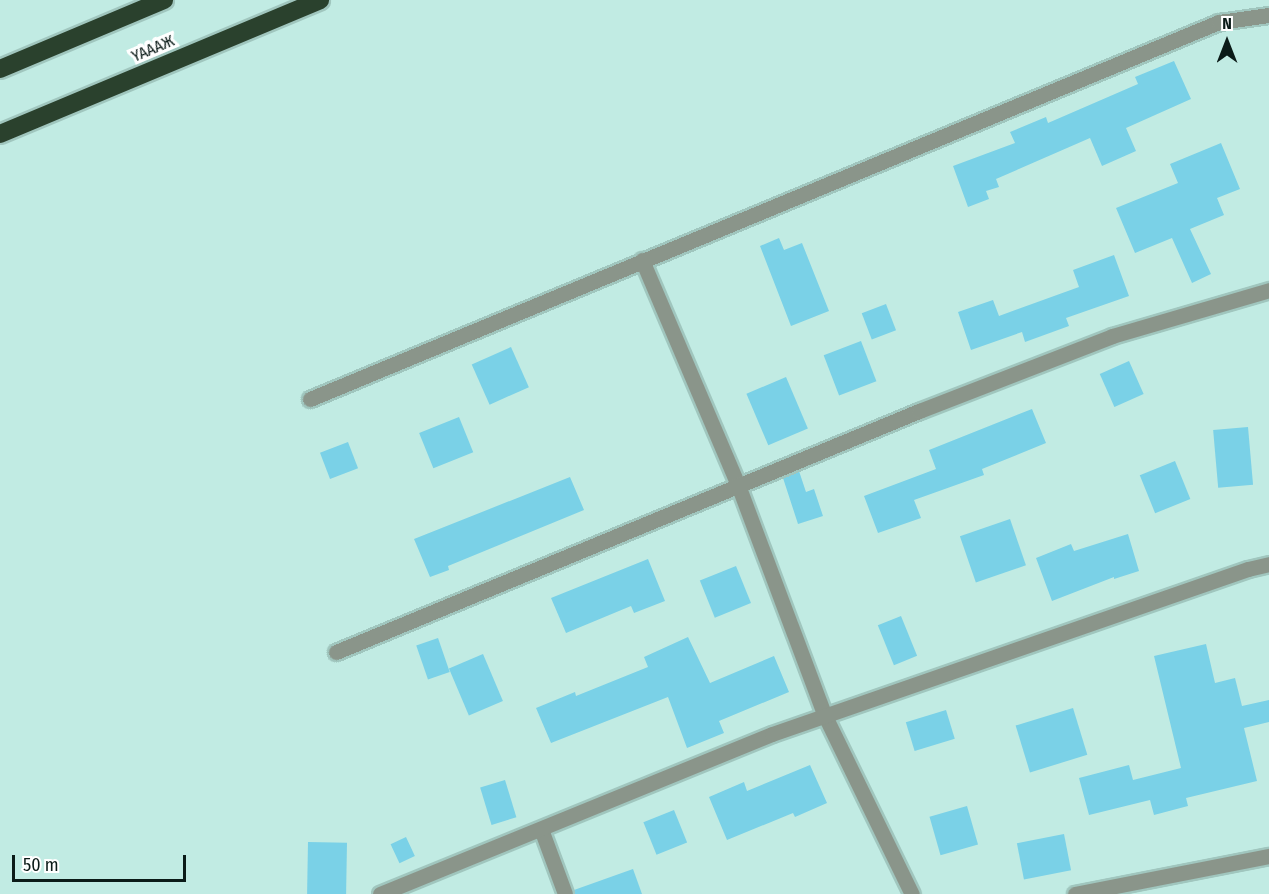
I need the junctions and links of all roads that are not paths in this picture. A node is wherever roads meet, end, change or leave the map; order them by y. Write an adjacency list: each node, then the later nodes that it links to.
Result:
1 (164, 0): 4 (highway)
2 (320, 0): 5 (highway, ҮАААЖ)
3 (1269, 15): 6 (street)
4 (0, 69)
5 (0, 134)
6 (642, 260): 8 (street); 9 (street)
7 (1269, 290): 9 (street)
8 (310, 399)
9 (738, 485): 11 (street); 12 (street)
10 (1269, 564): 12 (street)
11 (336, 652)
12 (825, 716): 13 (street); 17 (street)
13 (541, 829): 15 (street); 16 (street)
14 (1269, 856): 18 (street)
15 (380, 894)
16 (565, 894)
17 (912, 894)
18 (1075, 894)

